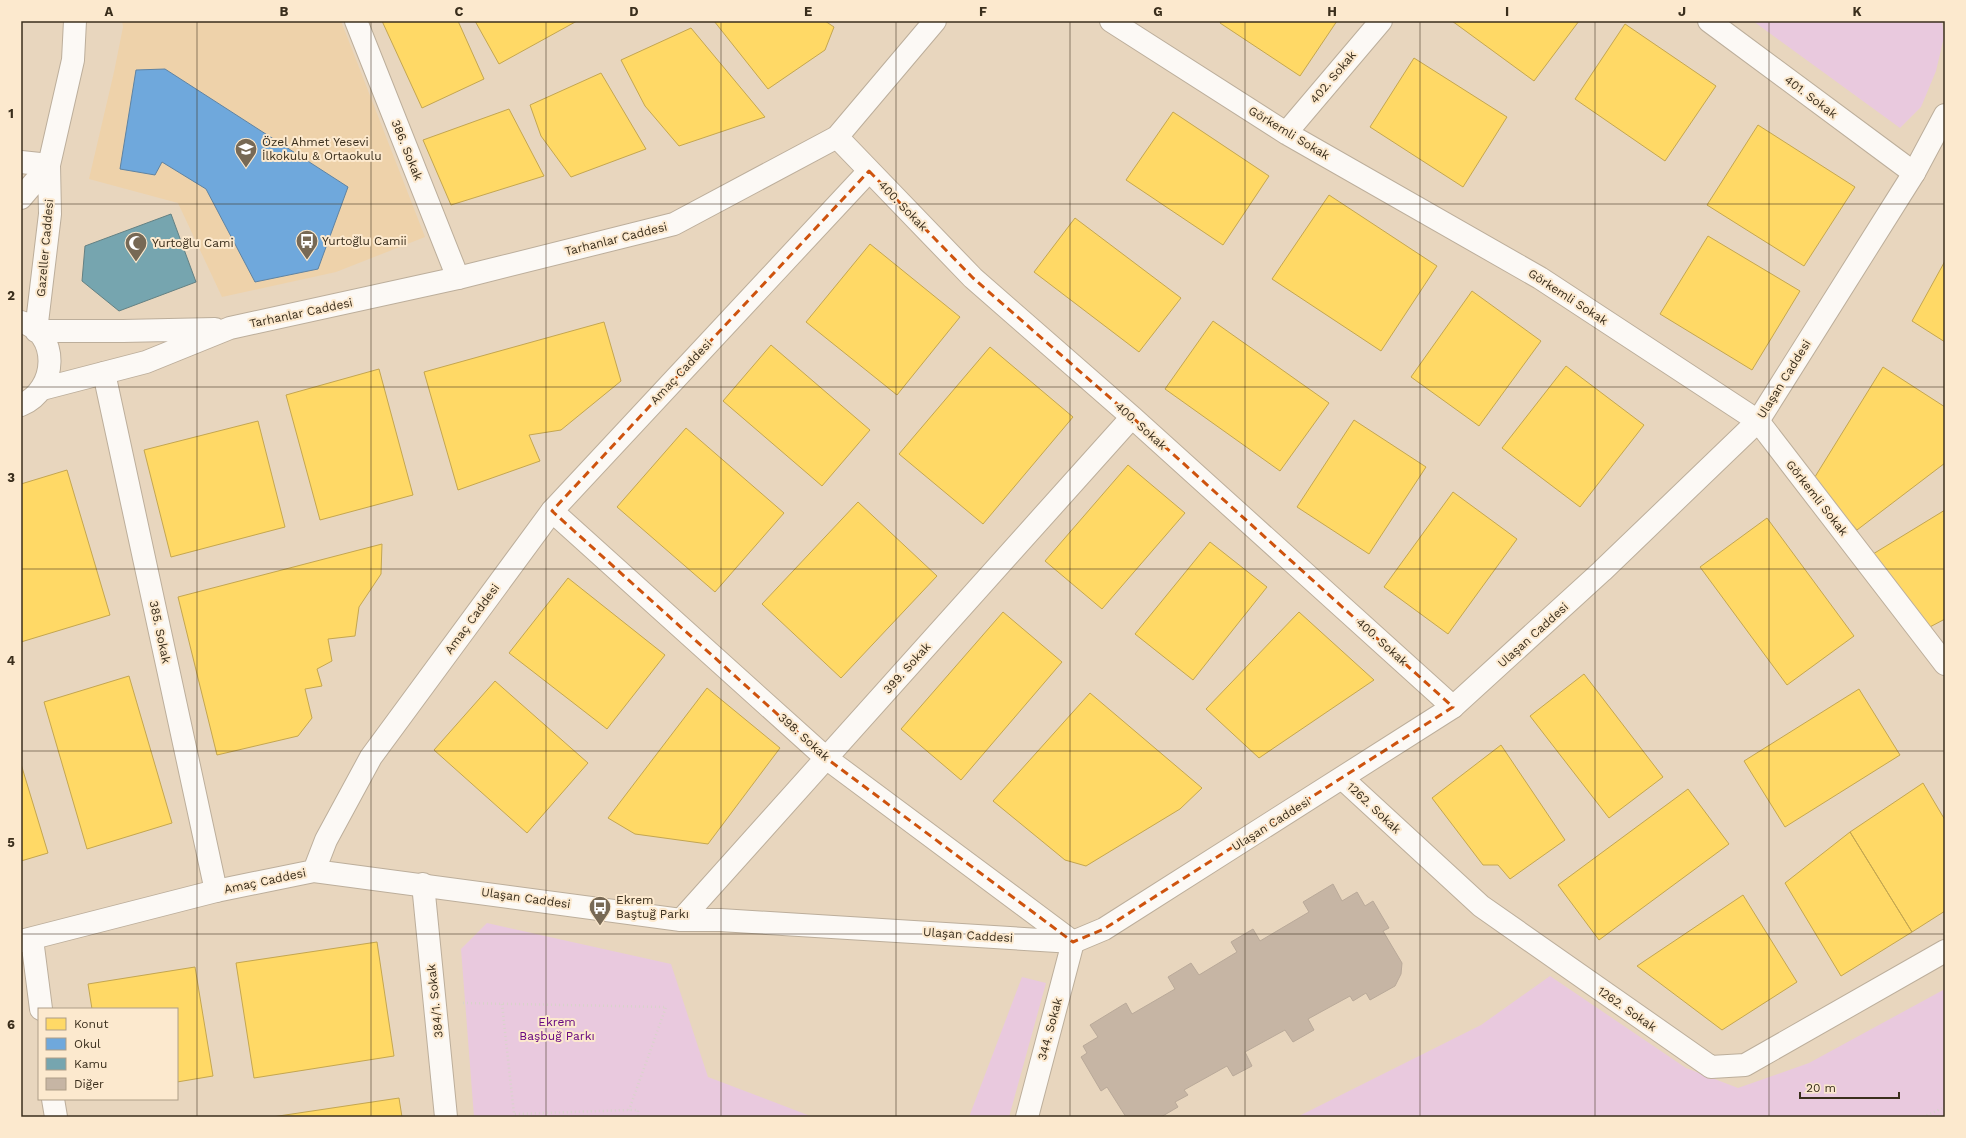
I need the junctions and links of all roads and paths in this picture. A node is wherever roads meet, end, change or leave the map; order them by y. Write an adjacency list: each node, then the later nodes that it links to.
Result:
1 (75, 21): 11 (street, Gazeller Caddesi)
2 (356, 21): 15 (street, 386. Sokak)
3 (934, 21): 9 (street, Tarhanlar Caddesi)
4 (1111, 21): 8 (street, Görkemli Sokak)
5 (1381, 21): 8 (street, 402. Sokak)
6 (1709, 21): 13 (street, 401. Sokak)
7 (1945, 114): 13 (street, Ulaşan Caddesi)
8 (1286, 133): 22 (street, Görkemli Sokak)
9 (837, 137): 12 (street, 400. Sokak); 15 (street, Tarhanlar Caddesi)
10 (21, 162): 11 (street)
11 (49, 165): 14 (street, Gazeller Caddesi); 16 (street, Gazeller Caddesi)
12 (869, 171): 21 (street, 400. Sokak); 23 (street, Amaç Caddesi)
13 (1914, 173): 22 (street, Ulaşan Caddesi)
14 (21, 198)
15 (458, 278): 17 (street, Tarhanlar Caddesi)
16 (29, 326): 17 (street, Tarhanlar Caddesi); 19 (street)
17 (230, 328): 18 (street, Tarhanlar Caddesi)
18 (104, 373): 19 (street, Tarhanlar Caddesi); 30 (street, 385. Sokak)
19 (42, 389): 20 (street)
20 (21, 405)
21 (1132, 417): 25 (street, 400. Sokak); 26 (street, 399. Sokak)
22 (1758, 421): 24 (street, Görkemli Sokak); 25 (street, Ulaşan Caddesi)
23 (552, 511): 26 (street, 398. Sokak); 28 (street, Amaç Caddesi)
24 (1944, 661)
25 (1453, 707): 27 (street, Ulaşan Caddesi)
26 (826, 758): 31 (street, 399. Sokak); 33 (street, 398. Sokak)
27 (1343, 779): 33 (street, Ulaşan Caddesi); 34 (street, 1262. Sokak)
28 (314, 871): 29 (street, Ulaşan Caddesi); 30 (street, Amaç Caddesi)
29 (423, 884): 31 (street, Ulaşan Caddesi); 35 (street, 384/1. Sokak)
30 (216, 891): 32 (street, Amaç Caddesi)
31 (681, 920): 33 (street, Ulaşan Caddesi)
32 (26, 940): 37 (street)
33 (1073, 942): 45 (street, 344. Sokak)
34 (1945, 951)
35 (435, 1003): 36 (path); 43 (street, 384/1. Sokak)
36 (502, 1004): 40 (path); 41 (path)
37 (41, 1008)
38 (53, 1100): 42 (street)
39 (1945, 1107): 46 (path)
40 (629, 1110): 41 (path); 44 (path)
41 (514, 1116)
42 (56, 1117)
43 (446, 1117)
44 (638, 1117)
45 (1026, 1117)
46 (1923, 1117)

